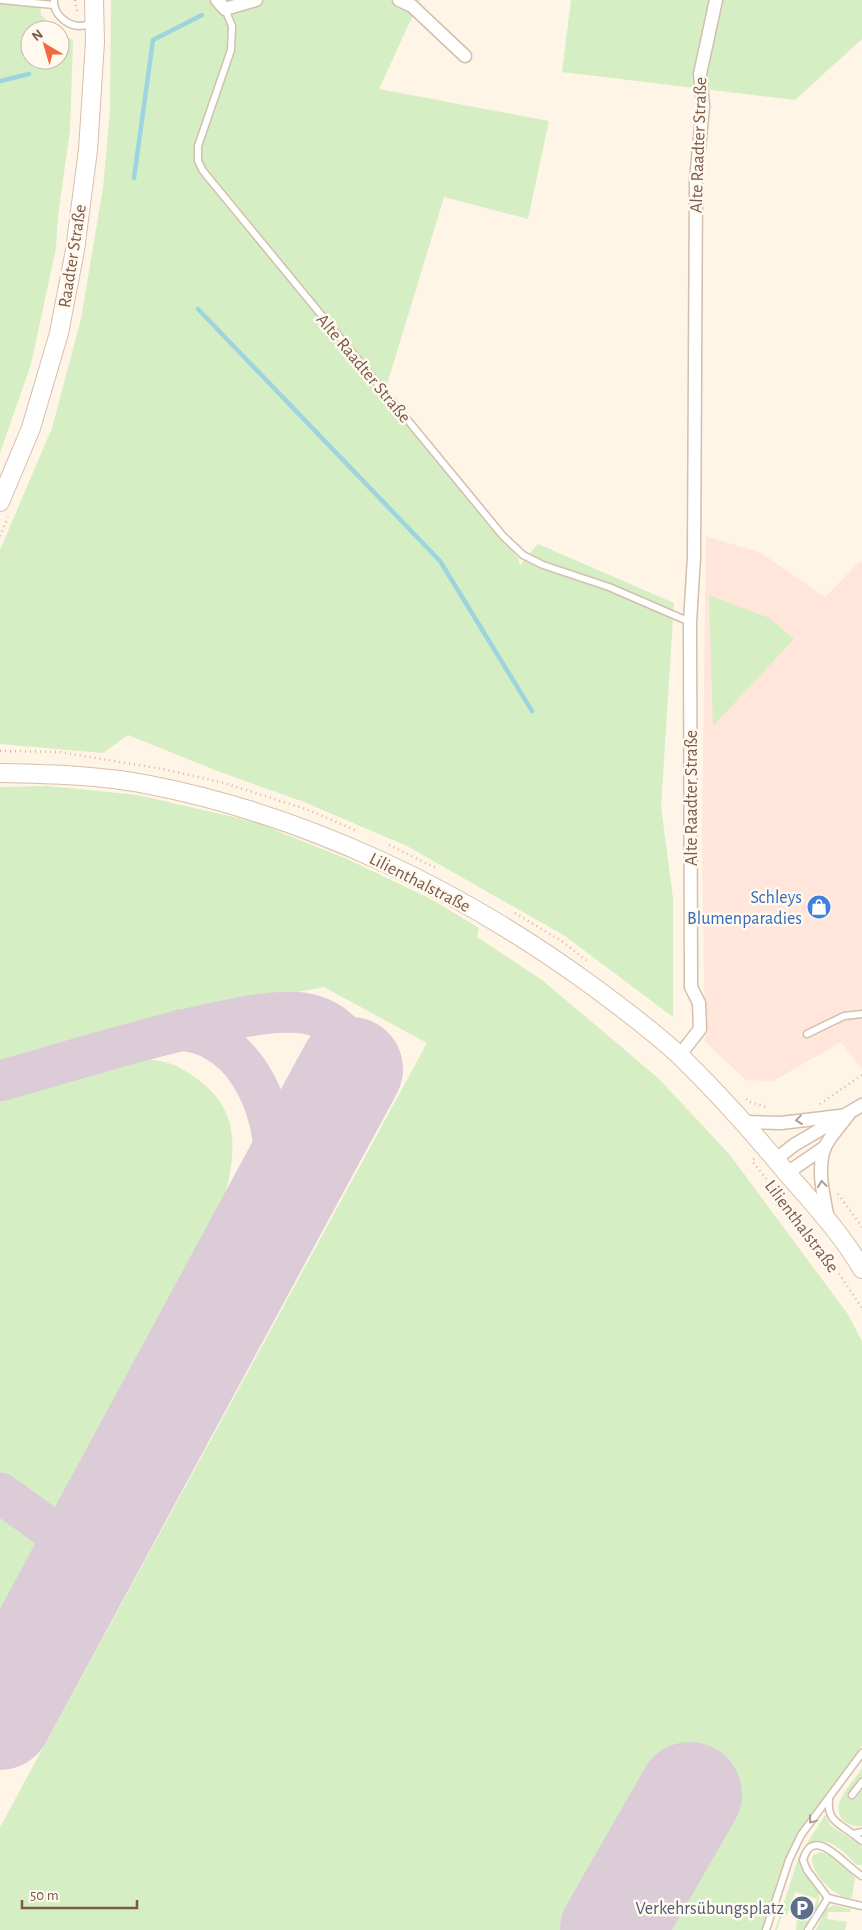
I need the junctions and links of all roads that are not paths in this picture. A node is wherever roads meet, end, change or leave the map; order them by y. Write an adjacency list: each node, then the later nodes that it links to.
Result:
1 (2, 0): 6 (lane)
2 (94, 0): 8 (main road, Raadter Straße)
3 (256, 0): 7 (street, Alte Raadter Straße)
4 (399, 0): 9 (street)
5 (716, 0): 11 (street, Alte Raadter Straße)
6 (54, 3): 8 (lane)
7 (221, 4): 11 (lane, Alte Raadter Straße)
8 (87, 24): 10 (main road, Raadter Straße)
9 (465, 56)
10 (0, 502)
11 (690, 622): 15 (street, Alte Raadter Straße)
12 (0, 773): 15 (main road, Lilienthalstraße)
13 (862, 1014): 14 (lane)
14 (807, 1034)
15 (679, 1056): 18 (main road, Lilienthalstraße)
16 (862, 1105): 17 (street)
17 (848, 1115): 18 (street, one-way to 18); 19 (street); 20 (street)
18 (744, 1122): 20 (main road, Lilienthalstraße)
19 (825, 1147): 21 (street); 22 (street, one-way to 19)
20 (771, 1153): 21 (main road, Lilienthalstraße)
21 (787, 1173): 22 (main road, Lilienthalstraße)
22 (828, 1222): 23 (main road, Lilienthalstraße)
23 (862, 1269)
24 (862, 1753): 27 (lane)
25 (862, 1782): 26 (lane)
26 (852, 1795)
27 (829, 1798): 29 (lane); 34 (lane, one-way to 34)
28 (862, 1832): 29 (lane)
29 (853, 1834): 30 (lane)
30 (862, 1840)
31 (862, 1876): 32 (lane)
32 (828, 1898): 33 (lane); 35 (lane)
33 (862, 1906)
34 (766, 1930)
35 (808, 1930)

